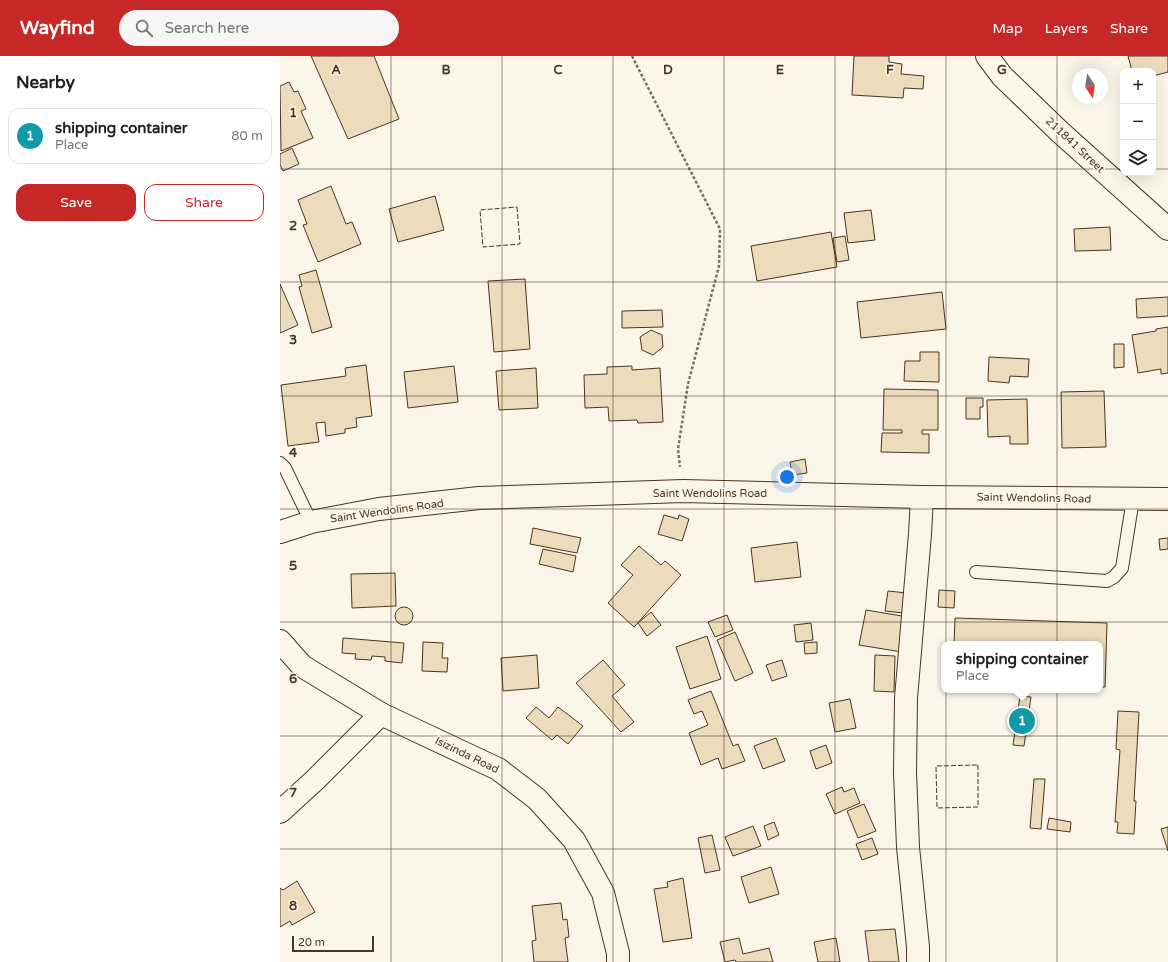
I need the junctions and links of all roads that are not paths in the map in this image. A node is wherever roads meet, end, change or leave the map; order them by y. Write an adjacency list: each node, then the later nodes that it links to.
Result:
1 (987, 56): 2 (street, 211841 Street)
2 (1168, 229)
3 (280, 463): 7 (lane)
4 (922, 497): 5 (street, Saint Wendolins Road); 7 (street, Saint Wendolins Road); 14 (street)
5 (1133, 499): 6 (street, Saint Wendolins Road); 9 (lane)
6 (1168, 499)
7 (311, 522): 8 (street, Saint Wendolins Road)
8 (280, 532)
9 (976, 572)
10 (280, 641): 11 (street, Isizinda Road)
11 (381, 714): 12 (street); 13 (street, Isizinda Road)
12 (280, 812)
13 (618, 962)
14 (918, 962)

